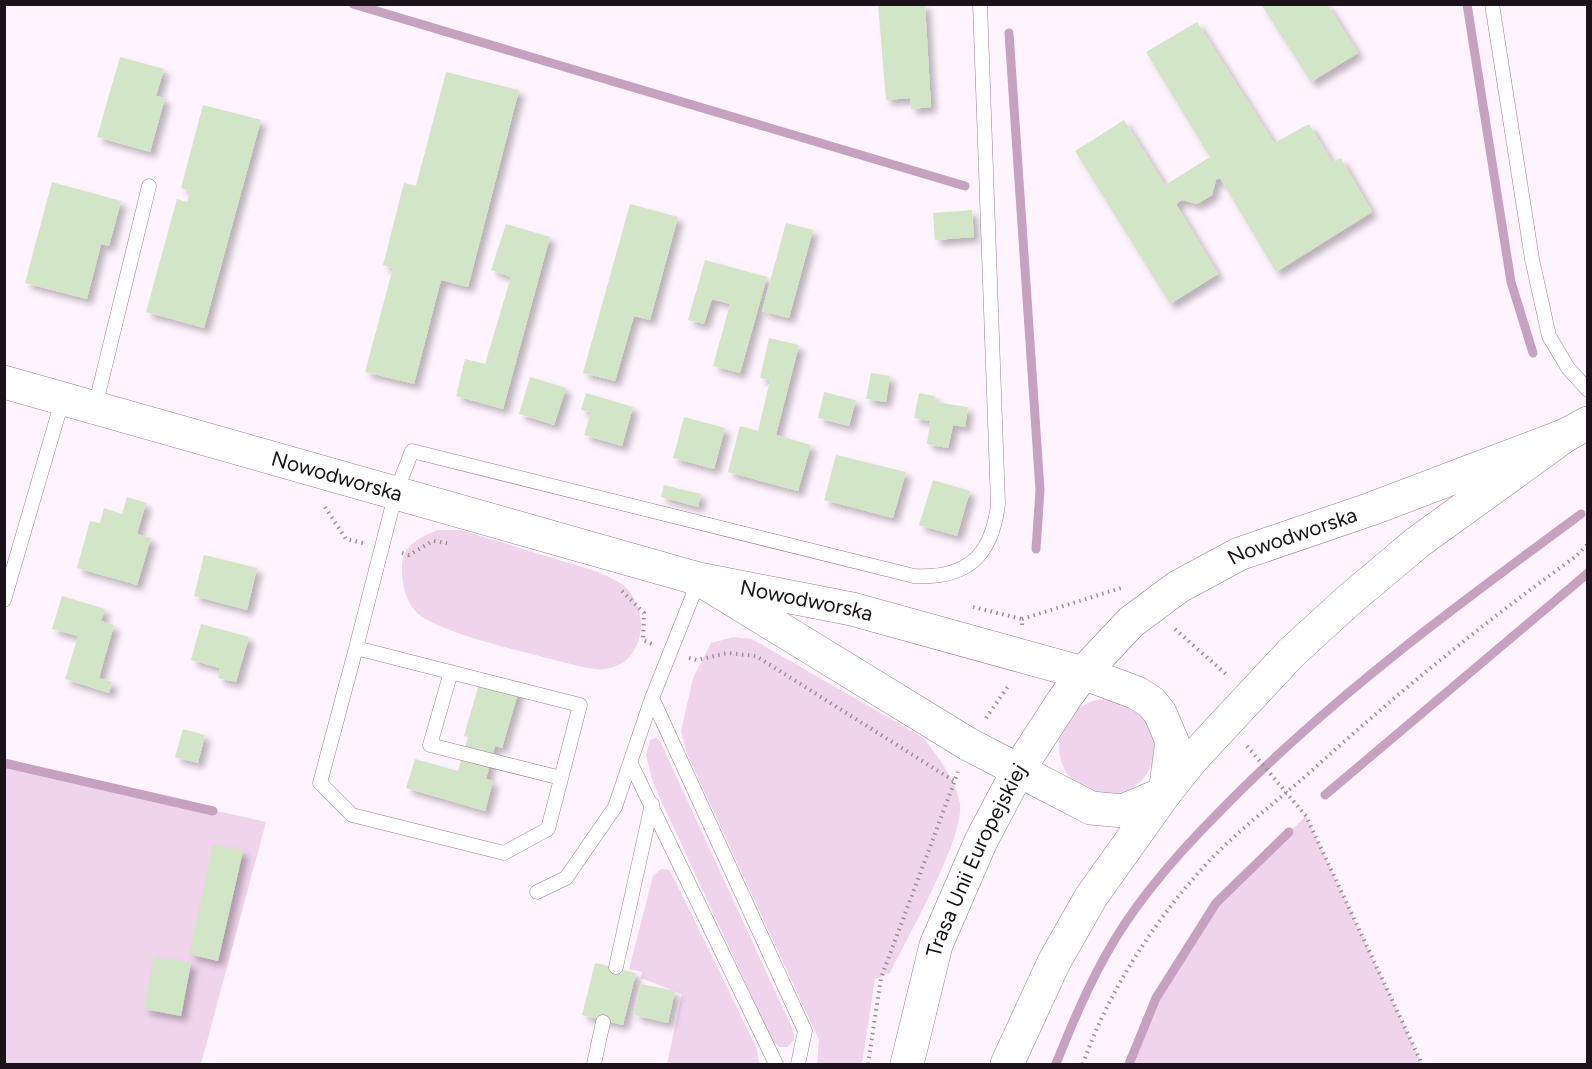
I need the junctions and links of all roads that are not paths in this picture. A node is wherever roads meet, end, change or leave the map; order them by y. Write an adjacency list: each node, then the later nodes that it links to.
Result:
1 (980, 4): 9 (lane)
2 (1492, 4): 5 (lane)
3 (149, 186): 7 (lane)
4 (4, 382): 6 (main road, Nowodworska)
5 (1587, 390)
6 (63, 398): 7 (main road, Nowodworska); 11 (lane)
7 (95, 407): 9 (main road, Nowodworska)
8 (1577, 429): 14 (main road, Nowodworska); 19 (main road, Nowodworska)
9 (396, 492): 10 (main road, Nowodworska); 12 (lane)
10 (699, 579): 14 (main road, Nowodworska); 15 (lane); 17 (main road)
11 (4, 600)
12 (356, 648): 13 (lane); 18 (lane)
13 (451, 672): 18 (lane); 18 (lane)
14 (1083, 673): 17 (main road, Trasa Unii Europejskiej); 19 (main road)
15 (652, 698): 16 (lane); 26 (lane)
16 (631, 764): 20 (lane); 21 (lane)
17 (1019, 770): 19 (main road); 27 (main road, Trasa Unii Europejskiej)
18 (561, 778)
19 (1164, 793): 28 (main road)
20 (652, 804): 22 (lane); 25 (lane)
21 (537, 892)
22 (616, 967)
23 (603, 1022): 24 (lane)
24 (594, 1065)
25 (776, 1065)
26 (798, 1065)
27 (907, 1065)
28 (1007, 1065)

